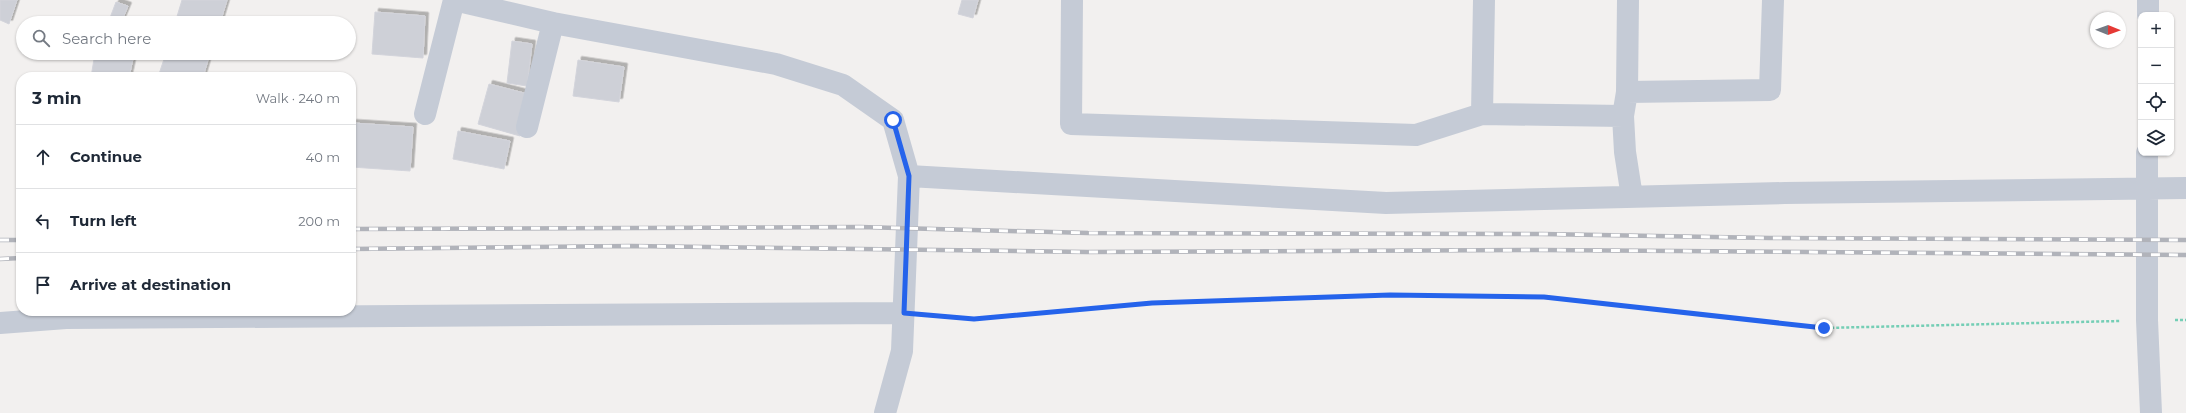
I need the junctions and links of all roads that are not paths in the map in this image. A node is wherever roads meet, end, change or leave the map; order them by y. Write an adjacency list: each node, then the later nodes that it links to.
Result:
1 (454, 0): 8 (street); 10 (street)
2 (1072, 0): 11 (street)
3 (1484, 0): 11 (street)
4 (1628, 0): 9 (street)
5 (1773, 0): 9 (street)
6 (2148, 0): 7 (street)
7 (2148, 12)
8 (554, 23): 13 (street); 15 (street)
9 (1627, 92): 12 (street)
10 (425, 114)
11 (1482, 114): 12 (street)
12 (1623, 116): 18 (street)
13 (528, 127)
14 (2147, 156): 16 (street)
15 (909, 176): 18 (street); 19 (street)
16 (2147, 187): 17 (street); 18 (street); 22 (street)
17 (2186, 188)
18 (1632, 197)
19 (904, 313): 20 (street); 21 (street)
20 (0, 323)
21 (885, 413)
22 (2151, 413)

